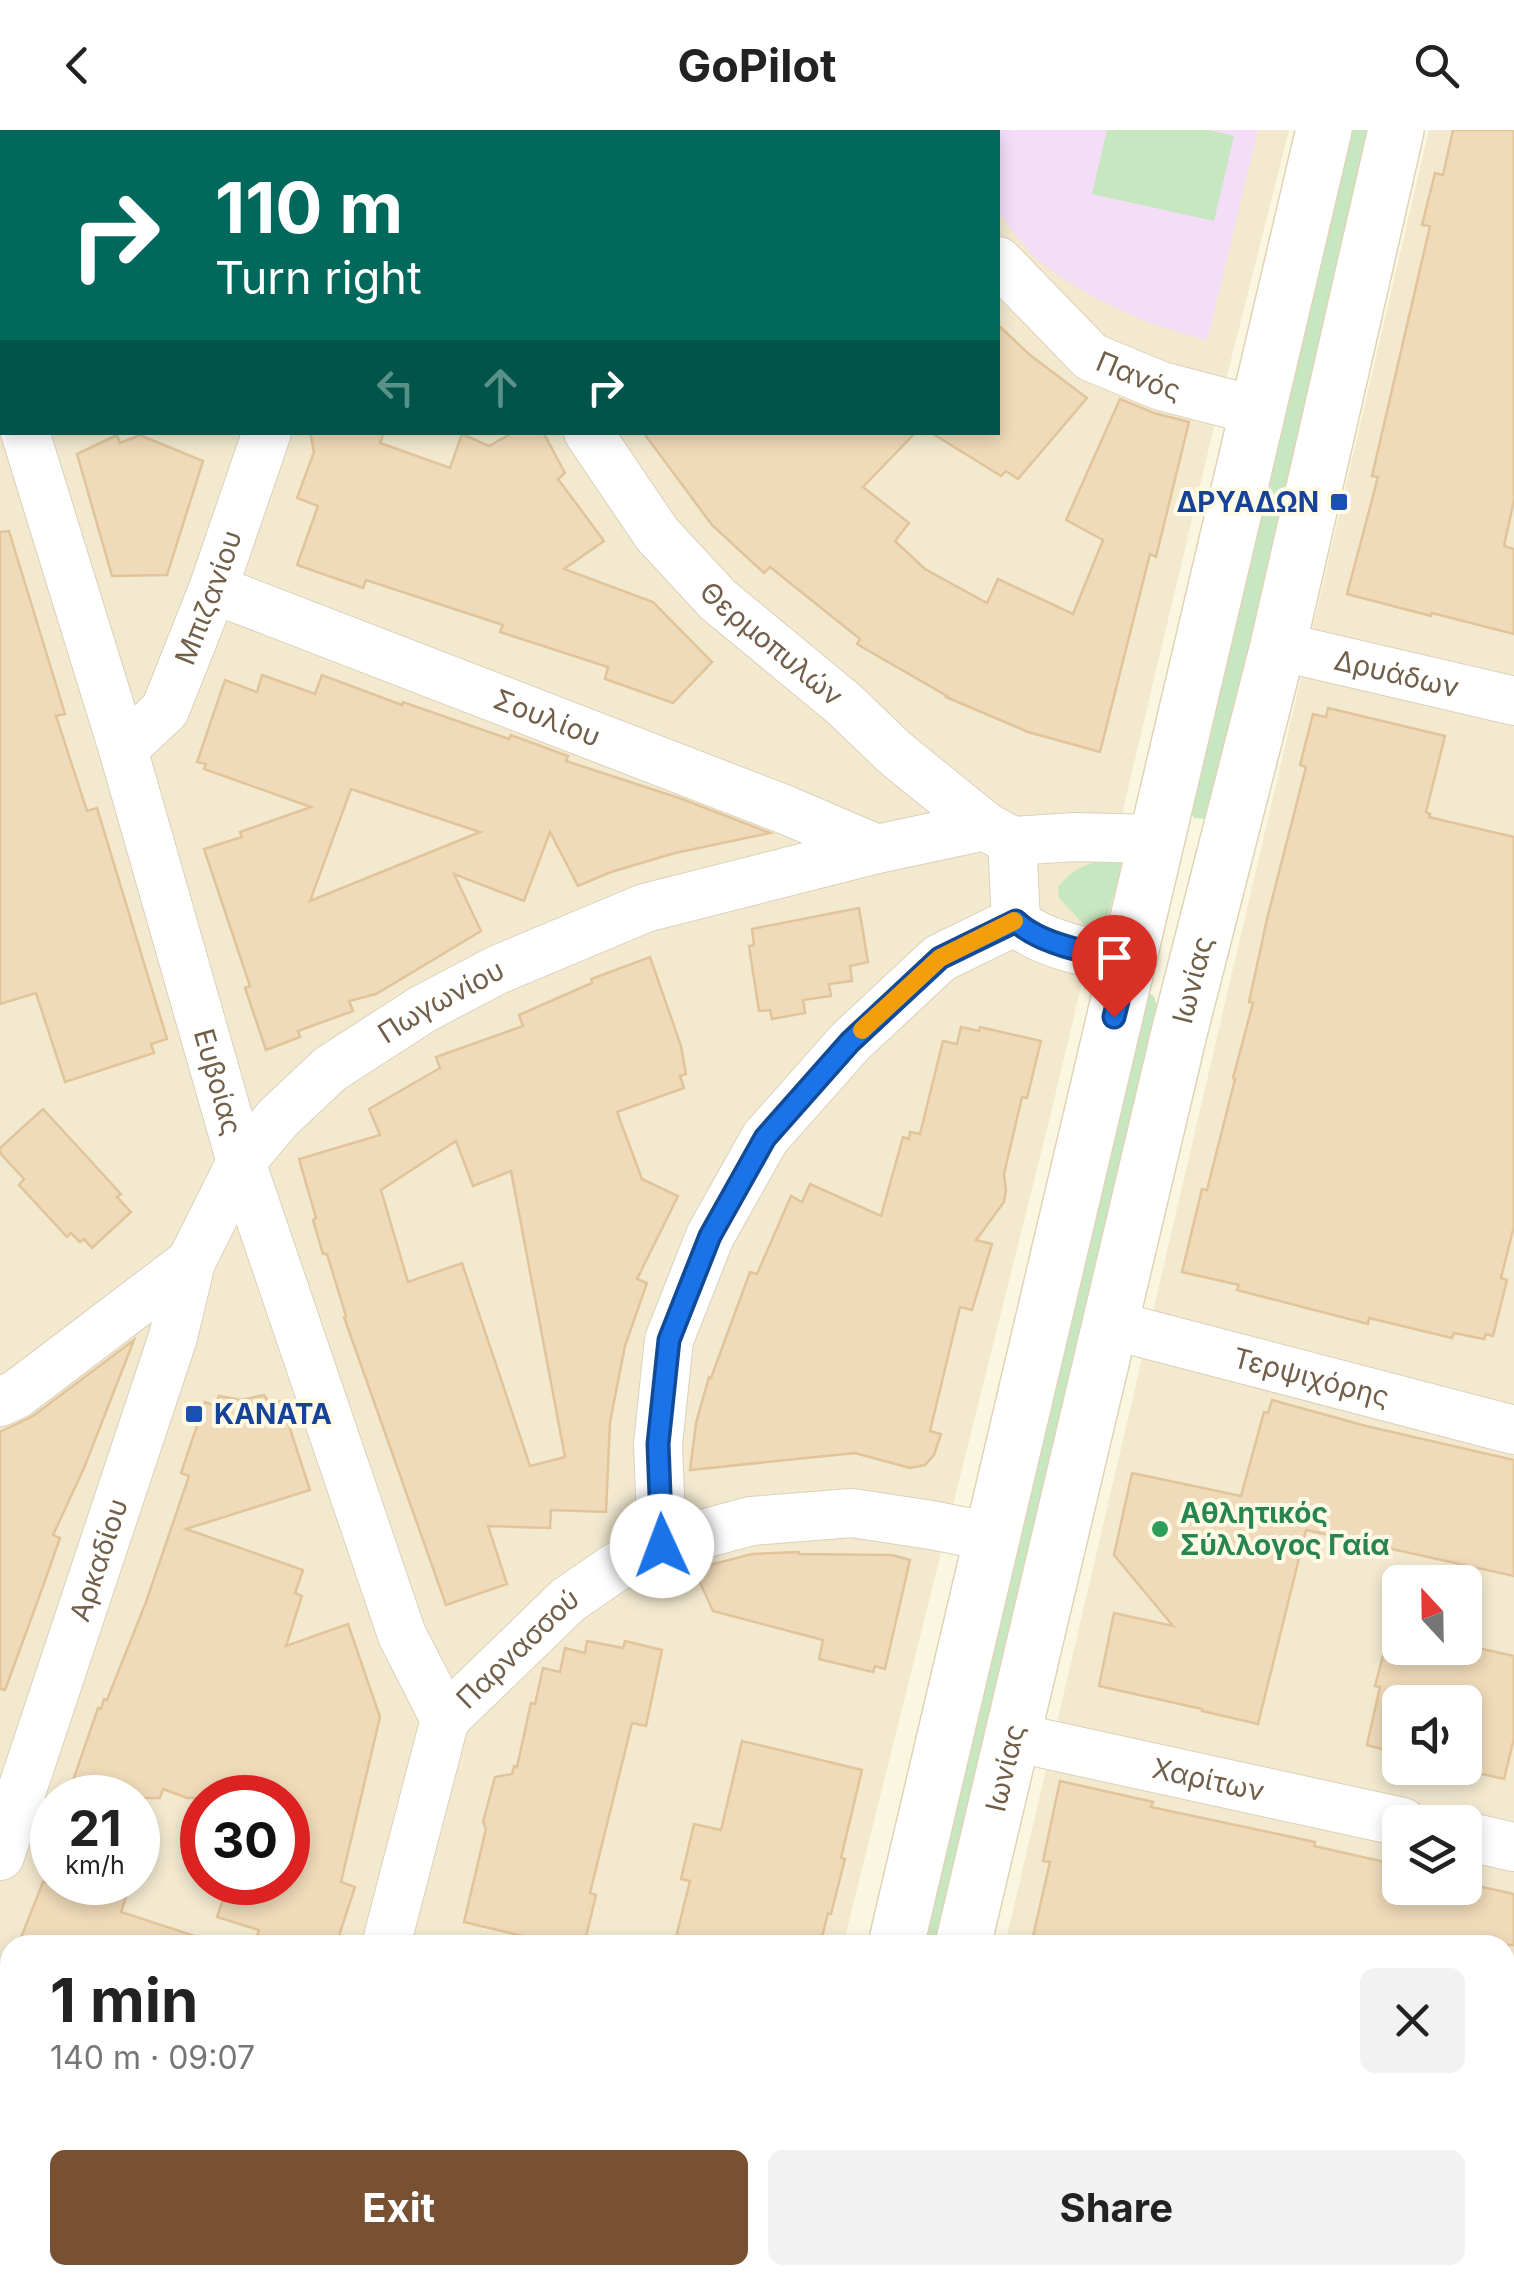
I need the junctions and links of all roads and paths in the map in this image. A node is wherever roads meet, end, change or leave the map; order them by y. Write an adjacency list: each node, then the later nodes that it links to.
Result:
1 (1324, 130): 4 (street)
2 (1396, 130): 9 (street, Ιωνίας)
3 (1000, 263): 4 (street, Πανός)
4 (1257, 411): 13 (street)
5 (27, 435): 11 (street, Ευβοίας)
6 (266, 435): 8 (street, Μπιζανίου)
7 (590, 435): 12 (street, Θερμοπυλών)
8 (212, 589): 11 (street, Μπιζανίου); 14 (street, Σουλίου)
9 (1278, 646): 10 (street, Δρυάδων); 19 (street, Ιωνίας)
10 (1514, 701)
11 (124, 748): 17 (street, Ευβοίας)
12 (998, 834): 13 (street, Πωγωνίου); 14 (street, Πωγωνίου); 15 (street)
13 (1156, 838): 16 (street)
14 (878, 849): 17 (street, Πωγωνίου)
15 (1016, 921): 16 (street); 23 (street)
16 (1128, 960): 22 (street)
17 (242, 1162): 18 (street, Πωγωνίου); 24 (street, Ευβοίας)
18 (191, 1262): 20 (street, Πωγωνίου); 29 (street, Αρκαδίου)
19 (1108, 1324): 21 (street, Τερψιχόρης); 25 (street, Ιωνίας)
20 (0, 1402)
21 (1514, 1430)
22 (992, 1538): 23 (street, Παρνασσού); 31 (street)
23 (662, 1546): 24 (street, Παρνασσού)
24 (445, 1719): 30 (street, Παρνασσού)
25 (1013, 1736): 26 (street, Χαρίτων); 32 (street, Ιωνίας)
26 (1382, 1818)
27 (1482, 1840): 28 (street)
28 (1514, 1847)
29 (0, 1856)
30 (389, 1935)
31 (898, 1935)
32 (965, 1935)

